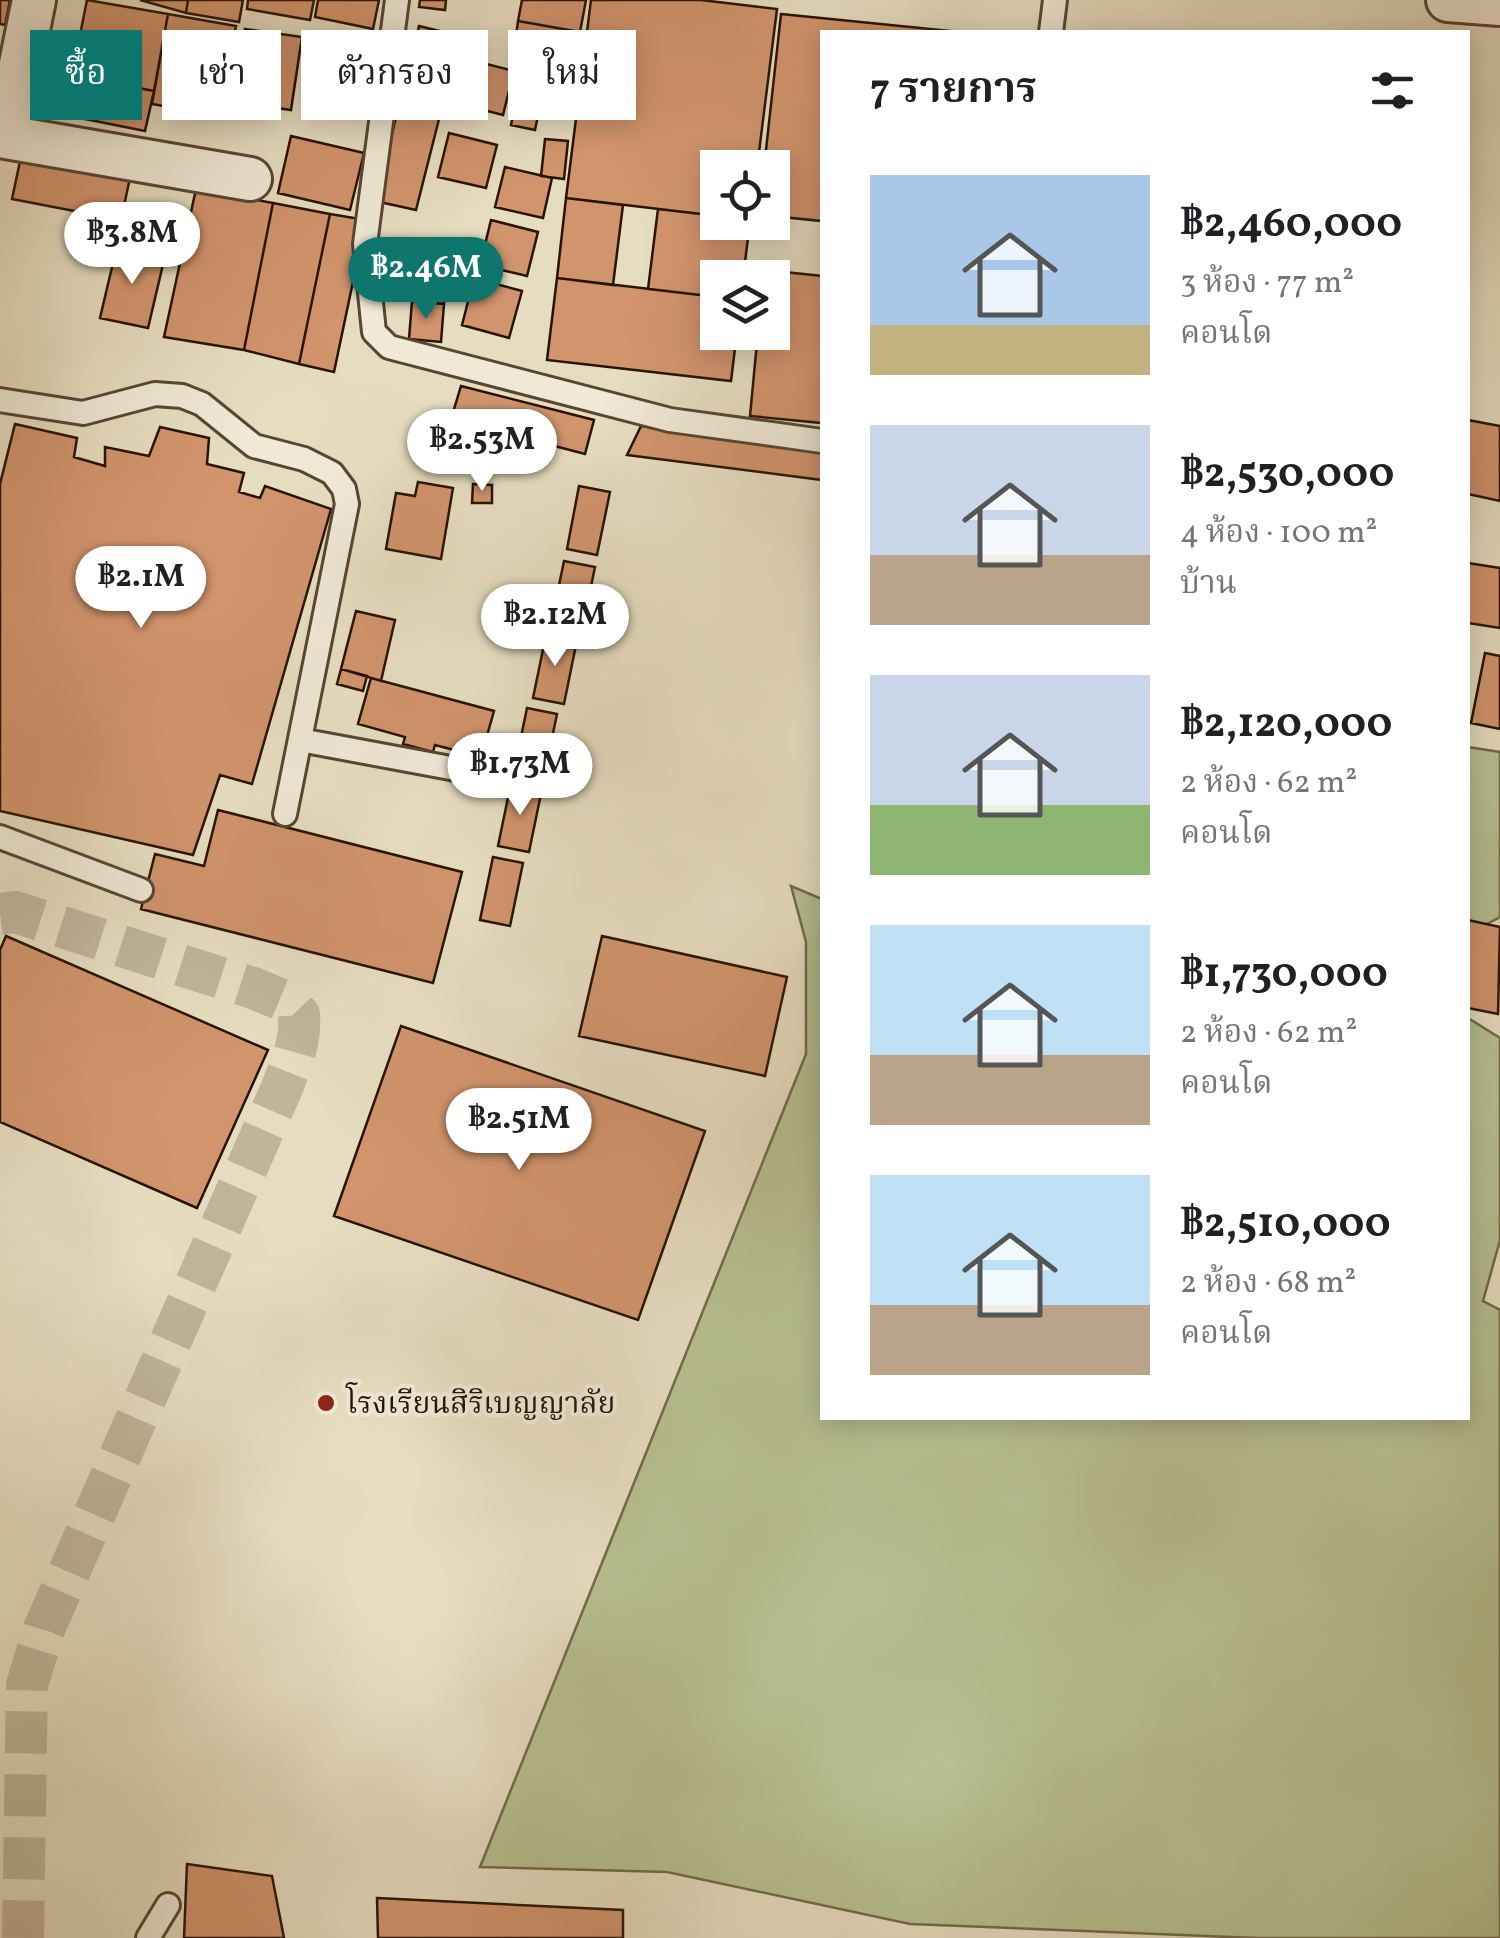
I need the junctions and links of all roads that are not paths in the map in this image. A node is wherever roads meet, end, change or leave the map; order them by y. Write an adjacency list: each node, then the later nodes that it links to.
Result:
1 (34, 0): 7 (street)
2 (396, 0): 10 (lane)
3 (1054, 0): 6 (lane)
4 (1448, 0): 5 (street)
5 (1500, 4)
6 (1051, 30)
7 (2, 147): 8 (street)
8 (250, 179)
9 (0, 400): 11 (lane)
10 (820, 440)
11 (300, 740): 12 (lane); 13 (lane)
12 (472, 772)
13 (285, 814)
14 (0, 838): 15 (lane)
15 (142, 890)
16 (168, 1905): 17 (lane)
17 (148, 1938)

